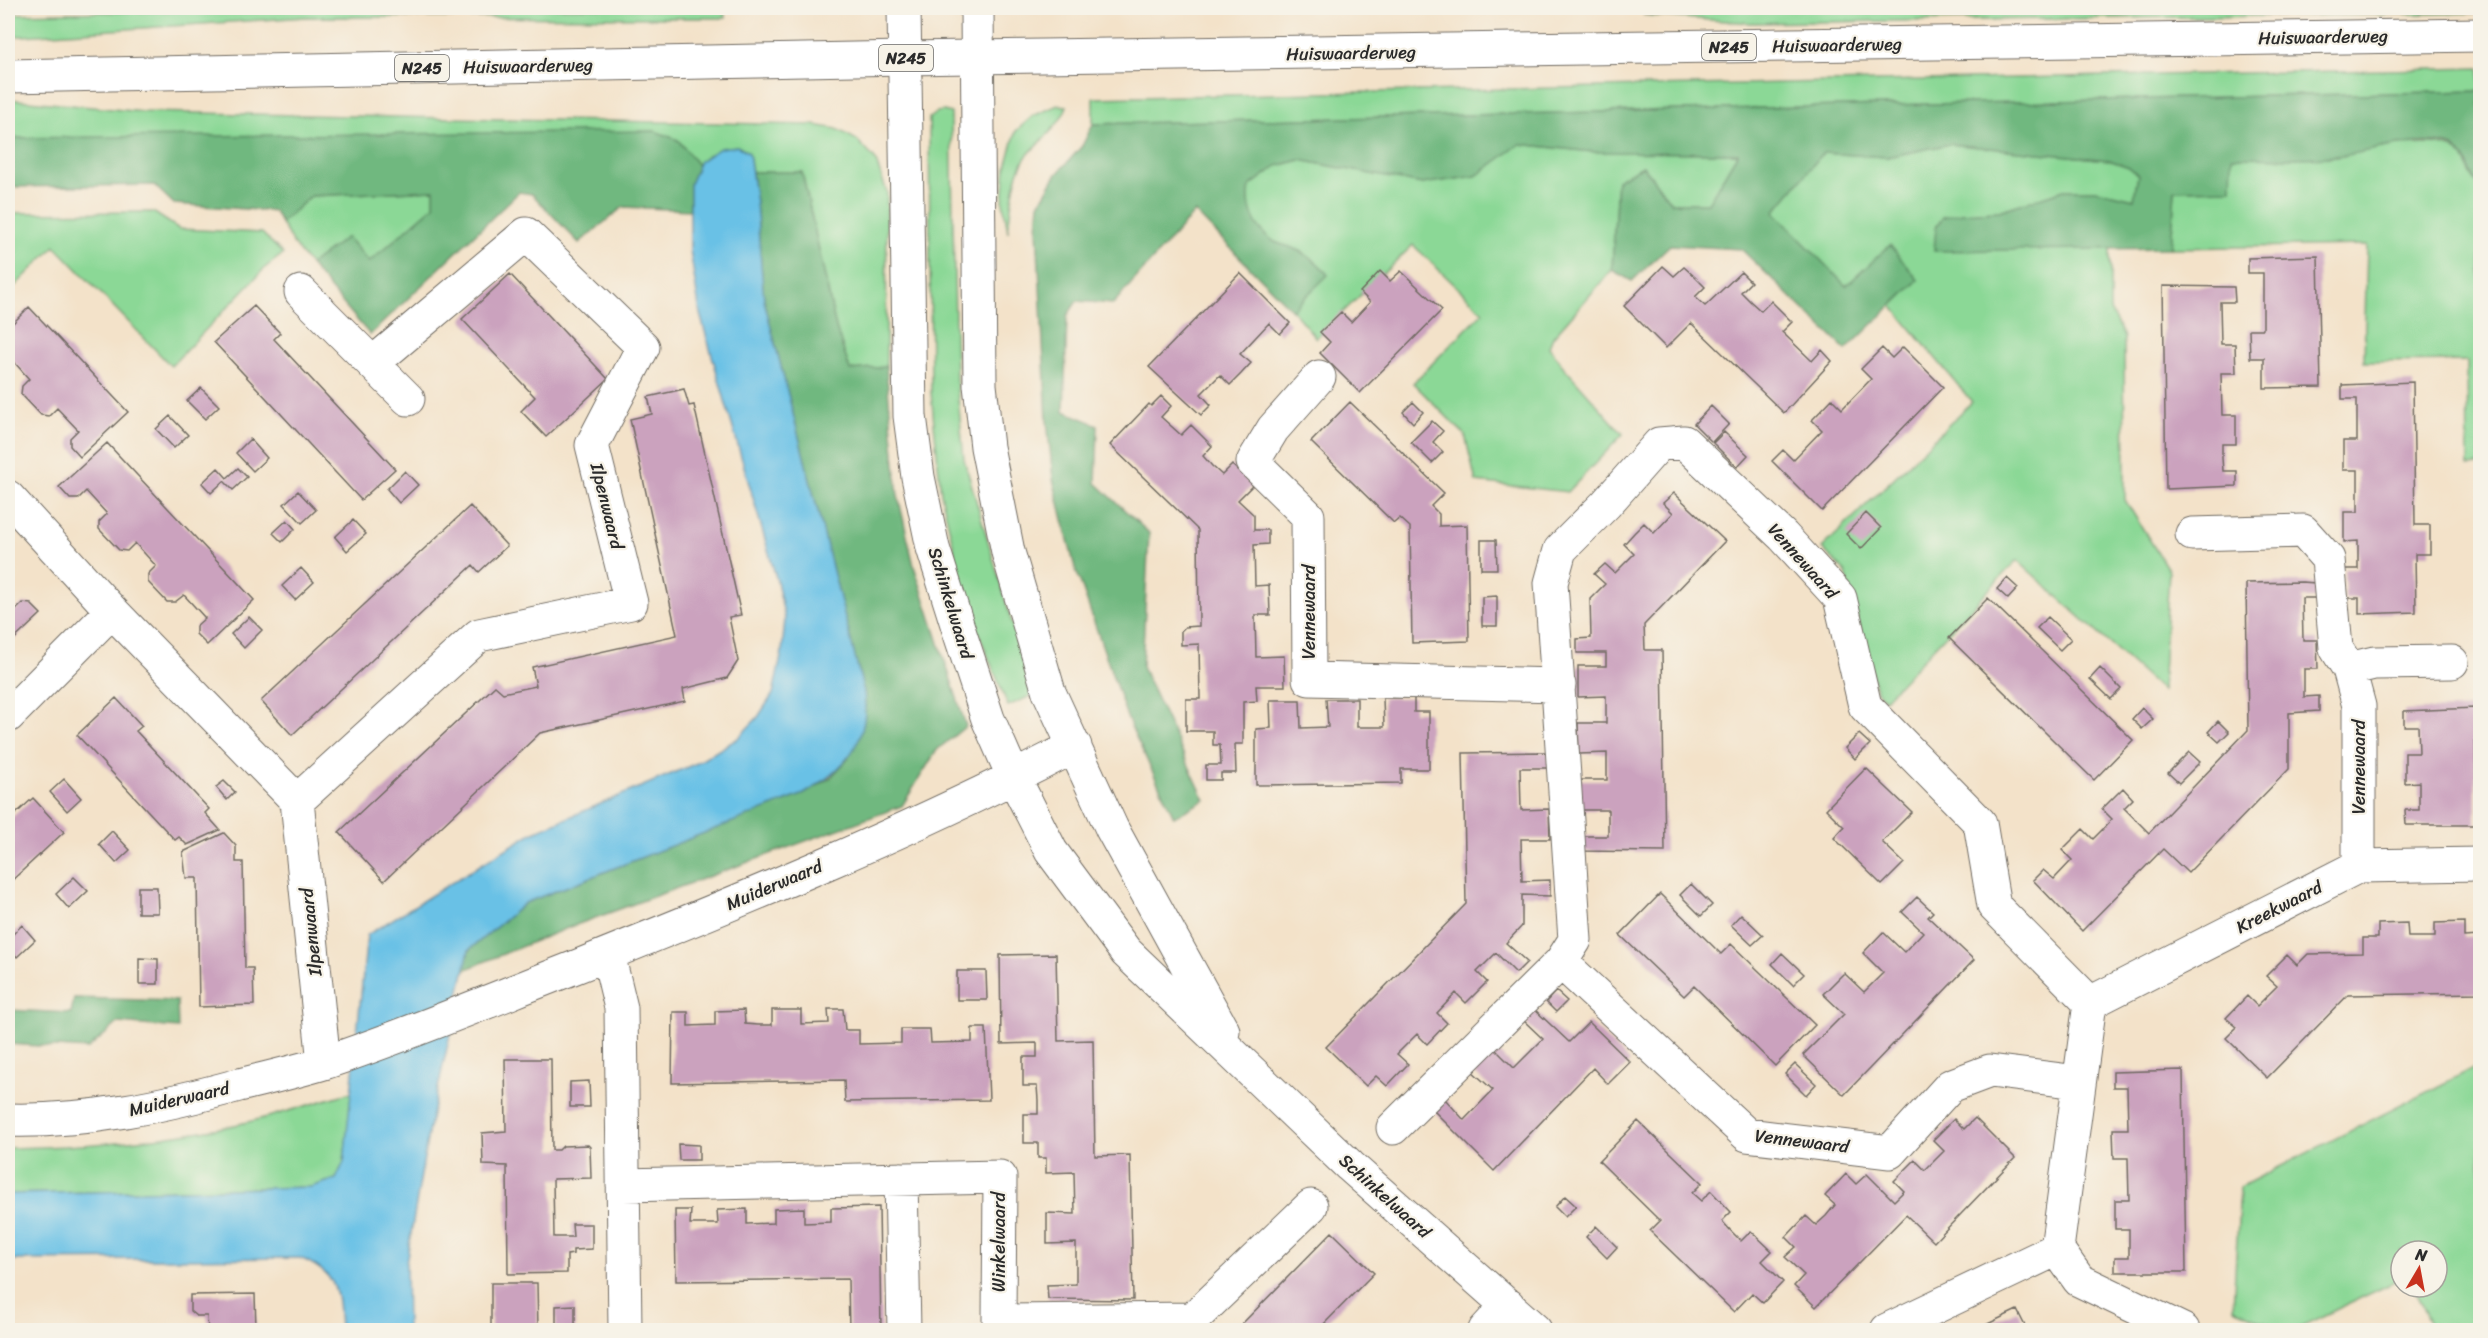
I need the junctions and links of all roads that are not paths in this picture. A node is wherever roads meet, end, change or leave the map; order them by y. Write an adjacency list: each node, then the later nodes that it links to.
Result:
1 (904, 8): 4 (main road)
2 (977, 8): 5 (main road)
3 (2481, 35): 5 (main road, Huiswaarderweg / N245)
4 (904, 58): 5 (main road, Huiswaarderweg / N245); 6 (main road, Huiswaarderweg / N245); 19 (main road, Schinkelwaard)
5 (977, 58): 18 (main road, Schinkelwaard)
6 (8, 76)
7 (301, 292): 8 (main road)
8 (373, 363): 10 (main road); 20 (main road, Ilpenwaard)
9 (1318, 377): 16 (main road, Vennewaard)
10 (408, 399)
11 (8, 496): 13 (main road)
12 (2192, 534): 15 (main road, Vennewaard)
13 (112, 611): 17 (main road); 20 (main road)
14 (2452, 662): 15 (main road)
15 (2349, 669): 22 (main road, Vennewaard)
16 (1559, 685): 24 (main road, Vennewaard); 25 (main road, Vennewaard)
17 (8, 716)
18 (1075, 746): 19 (main road, Muiderwaard); 27 (main road, Schinkelwaard)
19 (1014, 778): 23 (main road, Muiderwaard); 27 (main road, Schinkelwaard)
20 (297, 801): 26 (main road, Ilpenwaard)
21 (2481, 864): 22 (main road, Kreekwaard)
22 (2359, 867): 25 (main road, Kreekwaard)
23 (608, 954): 26 (main road, Muiderwaard); 32 (main road)
24 (1561, 962): 28 (main road, Vennewaard); 30 (main road, Vennewaard)
25 (2090, 1003): 28 (main road)
26 (335, 1059): 29 (main road, Muiderwaard)
27 (1239, 1059): 35 (main road, Schinkelwaard)
28 (2078, 1082): 34 (main road)
29 (8, 1120)
30 (1394, 1128)
31 (901, 1179): 32 (main road, Winkelwaard); 36 (main road, Winkelwaard); 38 (main road)
32 (622, 1185): 37 (main road)
33 (1311, 1206): 36 (main road, Winkelwaard)
34 (2058, 1249): 41 (main road); 42 (main road)
35 (1508, 1305): 39 (main road); 40 (main road, Schinkelwaard)
36 (1192, 1325)
37 (625, 1330)
38 (904, 1330)
39 (1485, 1330)
40 (1535, 1330)
41 (1887, 1330)
42 (2183, 1330)

